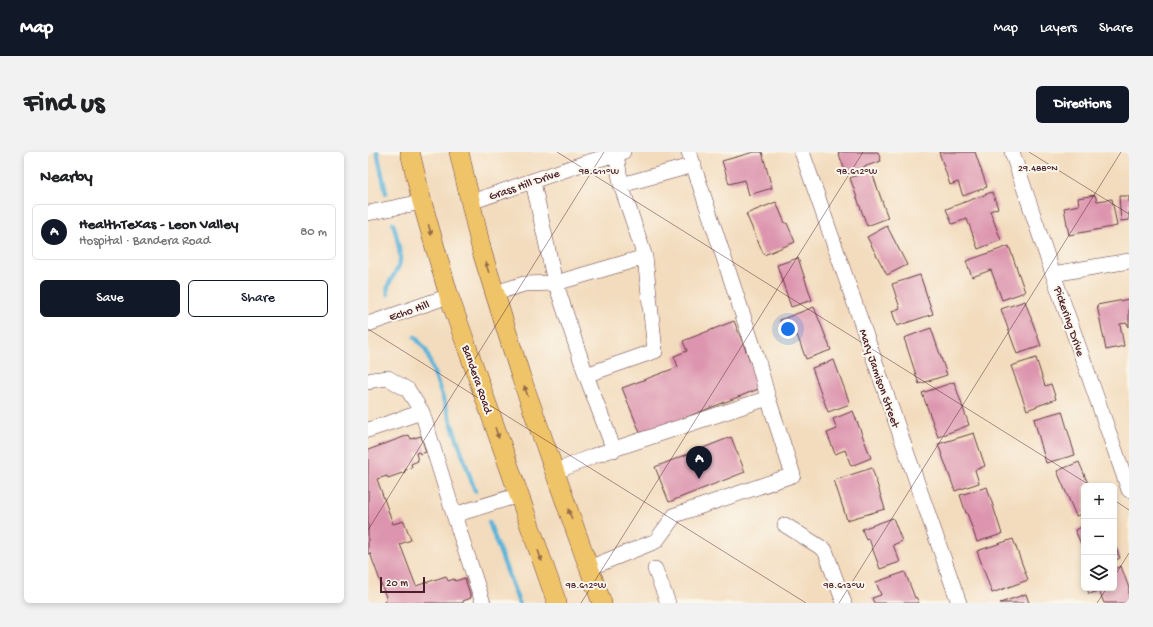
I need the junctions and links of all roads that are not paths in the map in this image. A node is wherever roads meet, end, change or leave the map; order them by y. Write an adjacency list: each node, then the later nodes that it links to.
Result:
1 (410, 152): 10 (main road, Bandera Road)
2 (459, 152): 11 (main road)
3 (802, 152): 39 (street, Mary Jamison Street)
4 (1012, 152): 15 (street, Pickering Drive)
5 (620, 153): 6 (street, Grass Hill Drive); 9 (street)
6 (581, 158): 8 (street, Grass Hill Drive)
7 (692, 159): 9 (street); 22 (street)
8 (533, 182): 11 (street, Grass Hill Drive); 16 (street)
9 (621, 185): 13 (street)
10 (422, 202): 12 (street); 18 (main road, Bandera Road, one-way to 18)
11 (471, 202): 17 (main road, one-way to 11)
12 (368, 213)
13 (645, 257): 16 (street); 20 (street)
14 (1129, 260): 15 (street)
15 (1053, 274): 27 (street, Pickering Drive)
16 (556, 283): 17 (street); 20 (street)
17 (495, 293): 26 (main road, one-way to 17)
18 (449, 296): 19 (street, Echo Hill); 29 (main road, Bandera Road, one-way to 29)
19 (369, 319)
20 (586, 375): 25 (street)
21 (368, 382): 23 (street)
22 (768, 398): 25 (street); 32 (street)
23 (422, 412): 24 (street); 30 (street)
24 (368, 430)
25 (614, 450): 26 (street)
26 (555, 472): 32 (main road, one-way to 26)
27 (1126, 473): 28 (street, Pickering Drive)
28 (1129, 490)
29 (519, 495): 30 (street); 35 (main road, Bandera Road, one-way to 35)
30 (454, 516): 34 (street)
31 (785, 525): 38 (street)
32 (589, 568): 36 (main road)
33 (655, 568): 37 (street)
34 (483, 603)
35 (557, 603)
36 (602, 603)
37 (668, 603)
38 (844, 603)
39 (959, 603)

